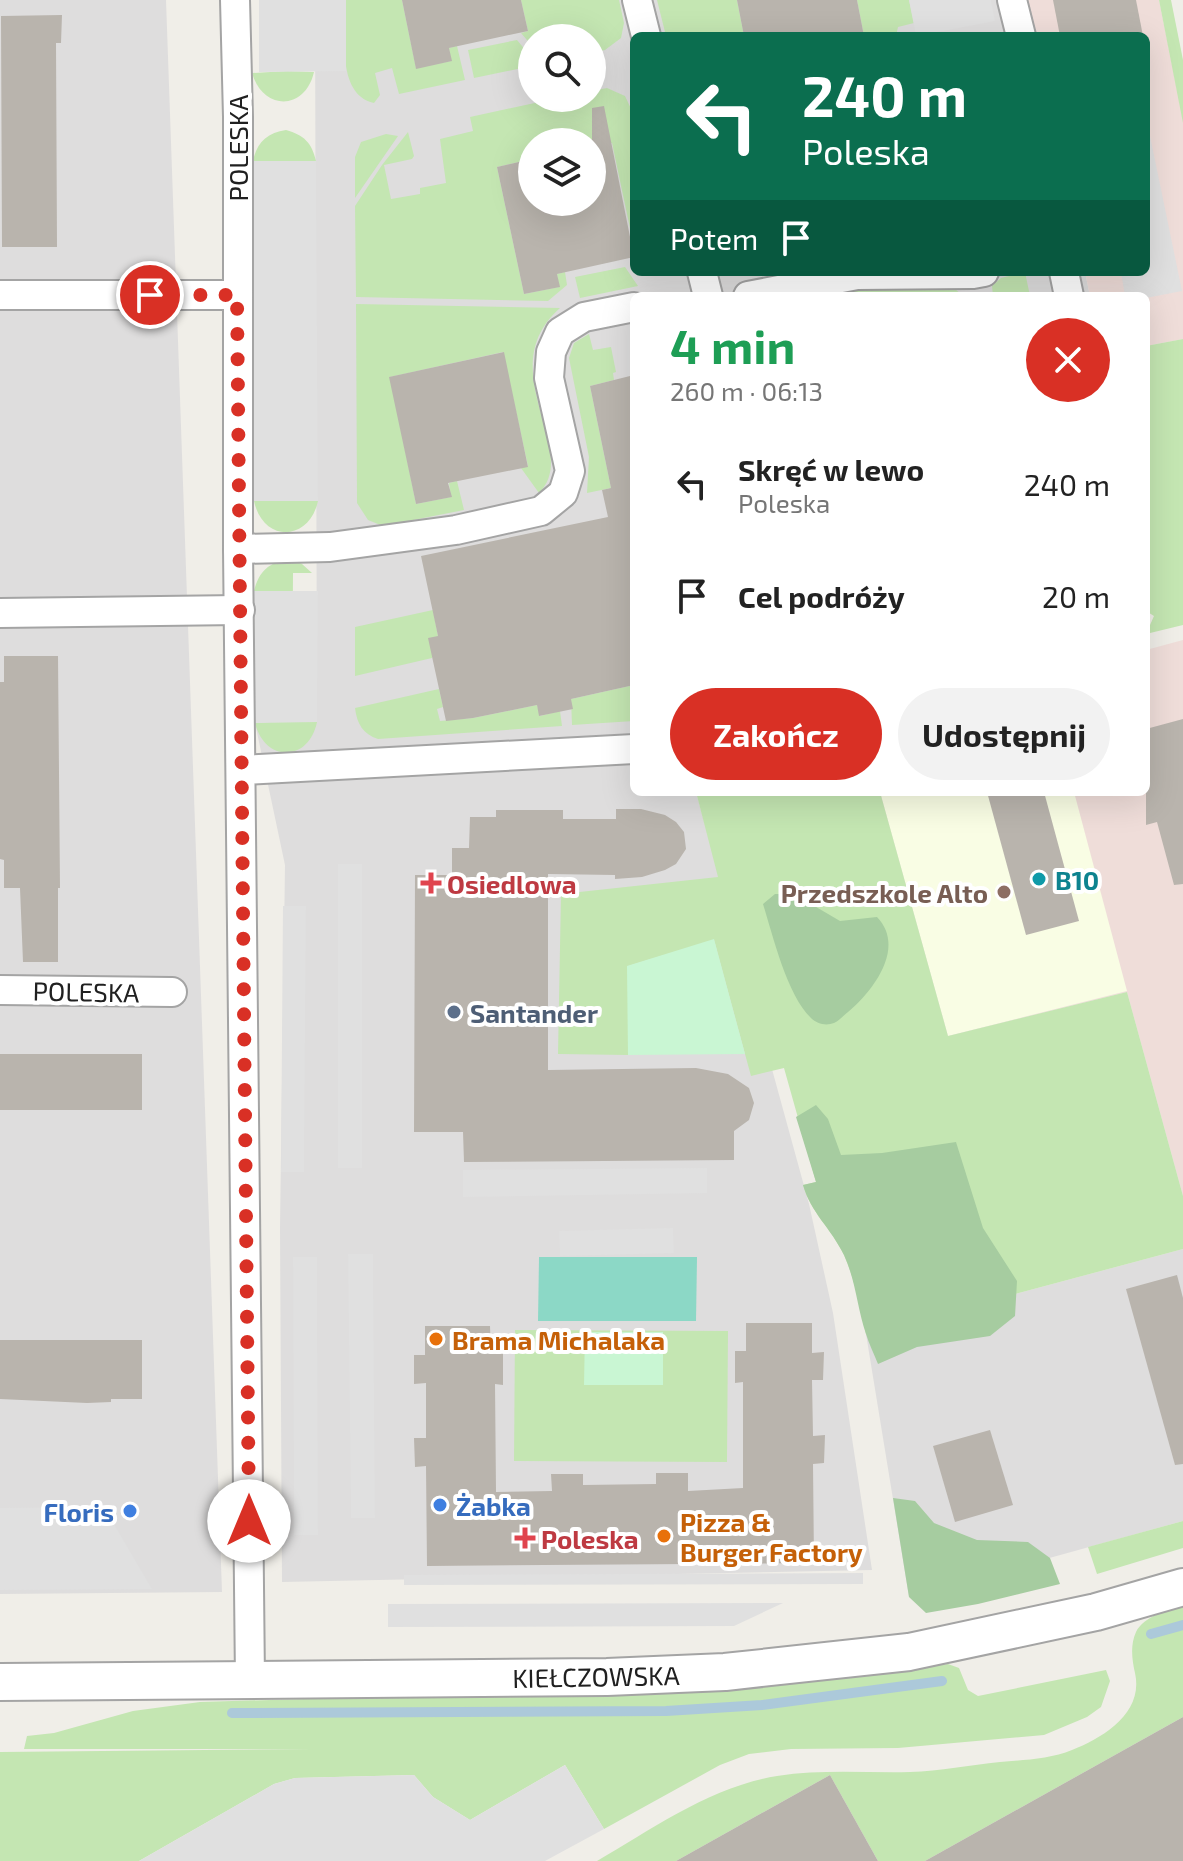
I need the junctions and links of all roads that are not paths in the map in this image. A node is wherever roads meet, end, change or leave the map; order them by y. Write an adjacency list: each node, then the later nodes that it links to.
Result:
1 (235, 0): 9 (street, POLESKA)
2 (637, 0): 4 (street)
3 (1012, 0): 5 (street)
4 (645, 32)
5 (1020, 32)
6 (852, 276): 7 (street)
7 (769, 292)
8 (0, 295): 9 (street)
9 (237, 295): 11 (street, POLESKA)
10 (630, 308): 11 (street)
11 (238, 549): 12 (street, POLESKA)
12 (240, 610): 13 (street); 15 (street, POLESKA)
13 (0, 613)
14 (630, 749): 15 (street)
15 (242, 770): 19 (street, POLESKA)
16 (0, 990): 17 (street, POLESKA)
17 (172, 992)
18 (1183, 1587): 19 (street, KIEŁCZOWSKA)
19 (250, 1681): 20 (street, KIEŁCZOWSKA)
20 (0, 1682)

